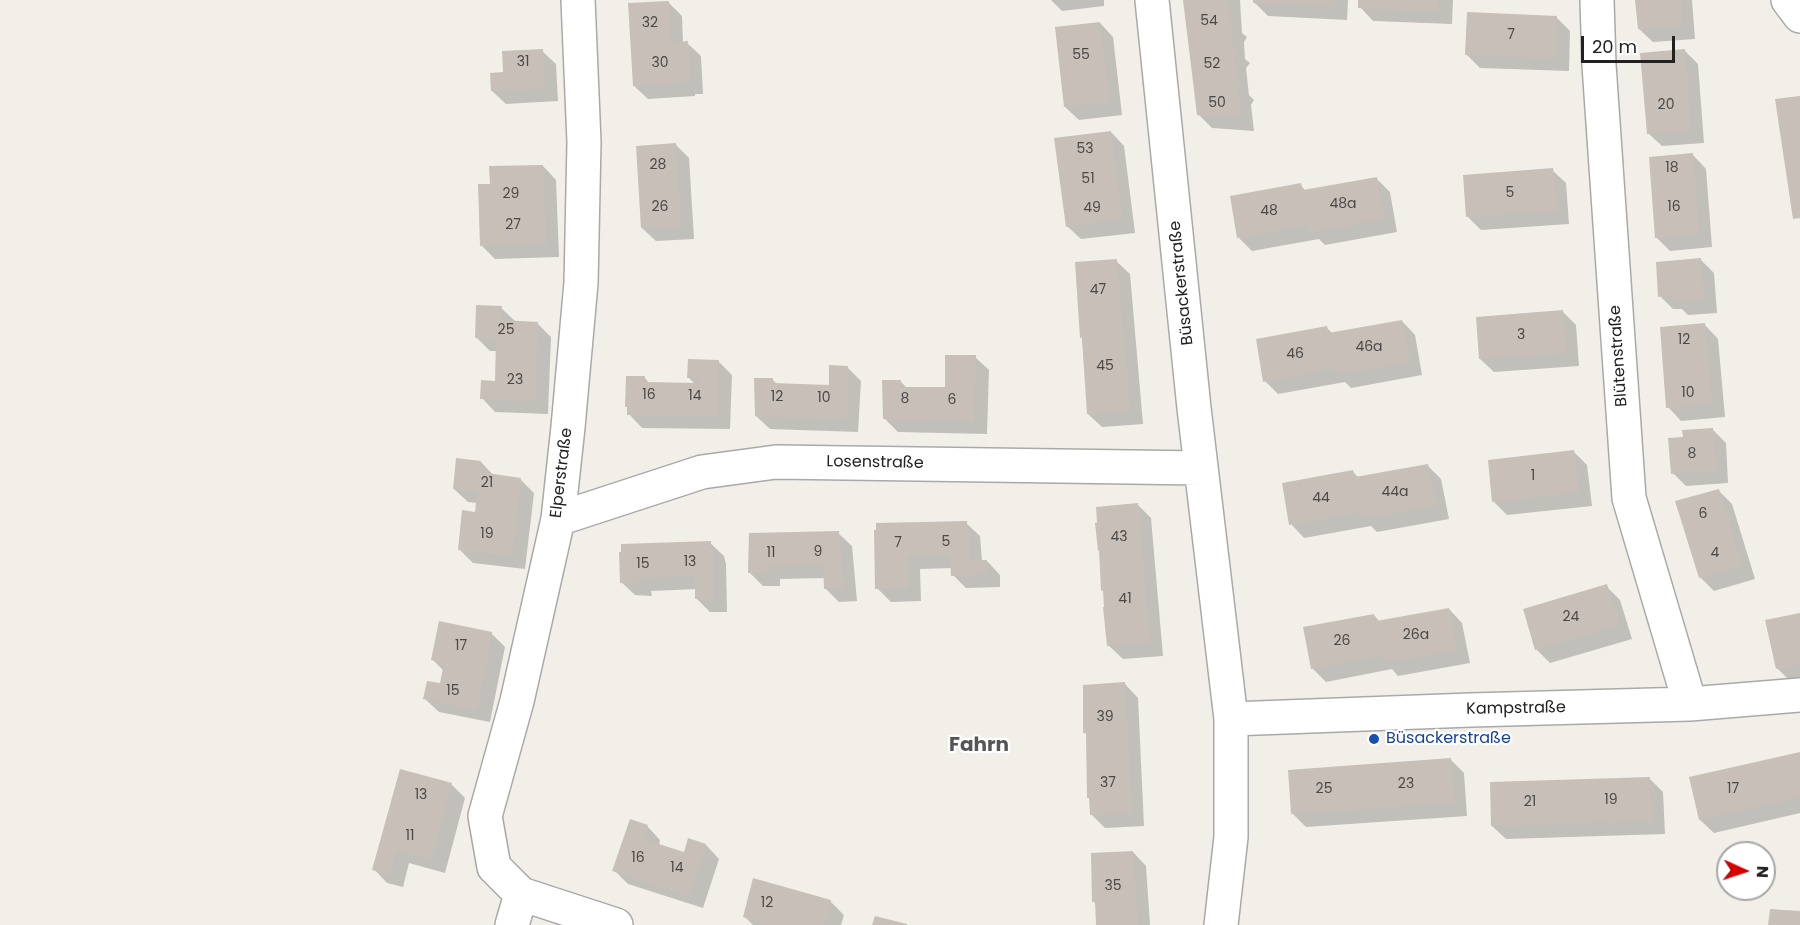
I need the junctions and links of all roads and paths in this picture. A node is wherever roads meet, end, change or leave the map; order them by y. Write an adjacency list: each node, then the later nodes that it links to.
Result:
1 (579, 0): 7 (street, Elperstraße)
2 (1152, 0): 6 (street, Büsackerstraße)
3 (1597, 0): 9 (street, Blütenstraße)
4 (1788, 0): 5 (street)
5 (1800, 16)
6 (1201, 468): 7 (street, Losenstraße); 10 (street, Büsackerstraße)
7 (558, 519): 11 (street, Elperstraße)
8 (1800, 694): 9 (street, Kampstraße)
9 (1690, 705): 10 (street, Kampstraße)
10 (1231, 719): 14 (street, Büsackerstraße)
11 (521, 894): 12 (street); 13 (street)
12 (512, 925)
13 (616, 925)
14 (1221, 925)

